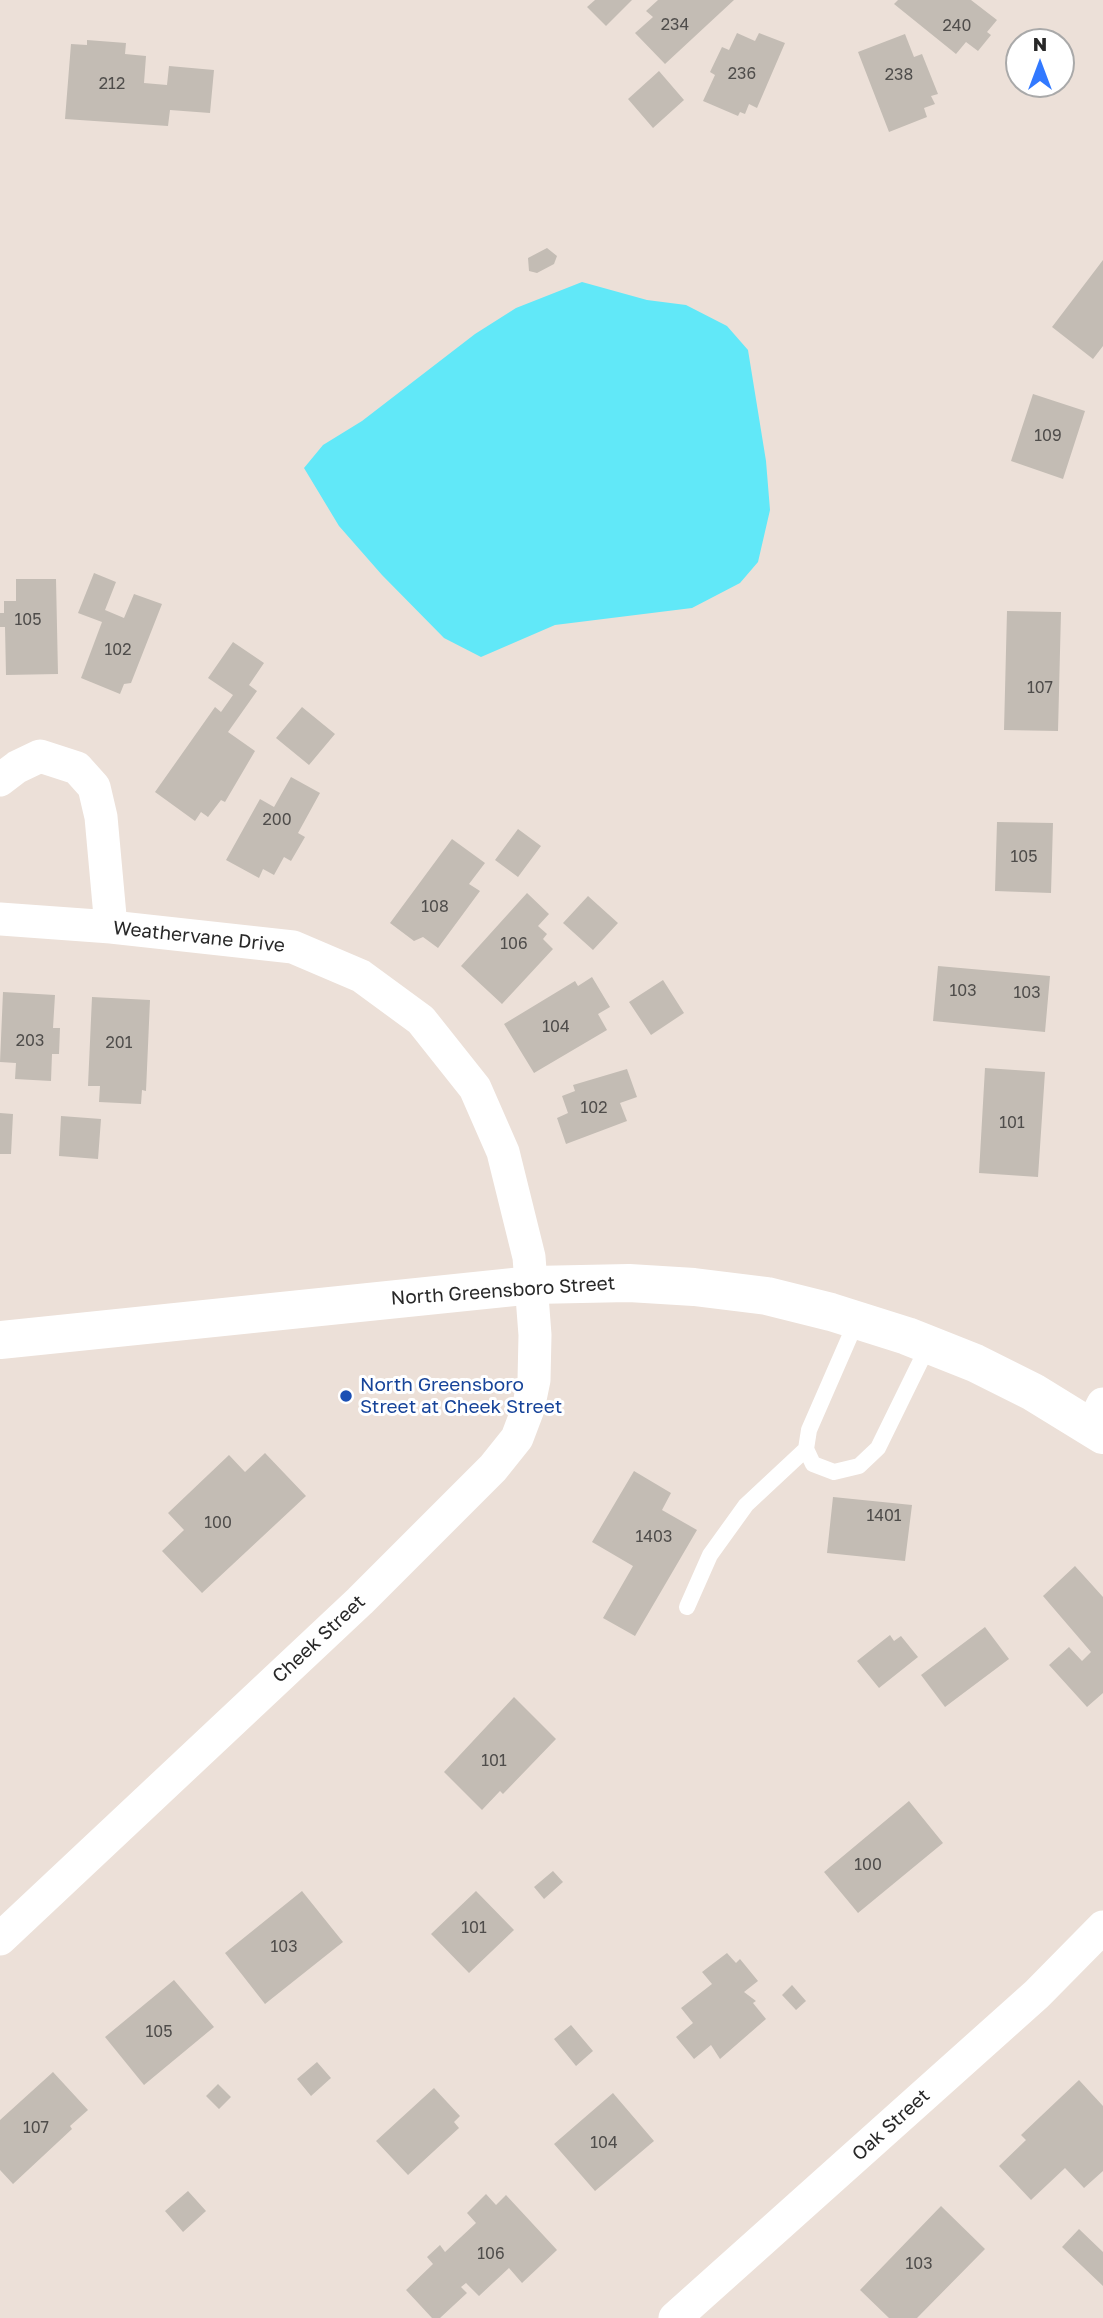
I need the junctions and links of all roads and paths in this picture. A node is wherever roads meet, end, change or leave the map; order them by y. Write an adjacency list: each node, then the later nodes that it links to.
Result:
1 (0, 780): 3 (street)
2 (0, 919): 3 (street, Weathervane Drive)
3 (111, 926): 4 (street, Weathervane Drive)
4 (533, 1285): 5 (main road, North Greensboro Street); 6 (main road, North Greensboro Street); 12 (street, Cheek Street)
5 (857, 1320): 7 (main road, North Greensboro Street); 9 (lane)
6 (0, 1340)
7 (929, 1344): 8 (main road, North Greensboro Street); 9 (lane)
8 (1099, 1422)
9 (806, 1449): 10 (lane)
10 (687, 1607)
11 (1103, 1927): 13 (street, Oak Street)
12 (0, 1939)
13 (675, 2318)

